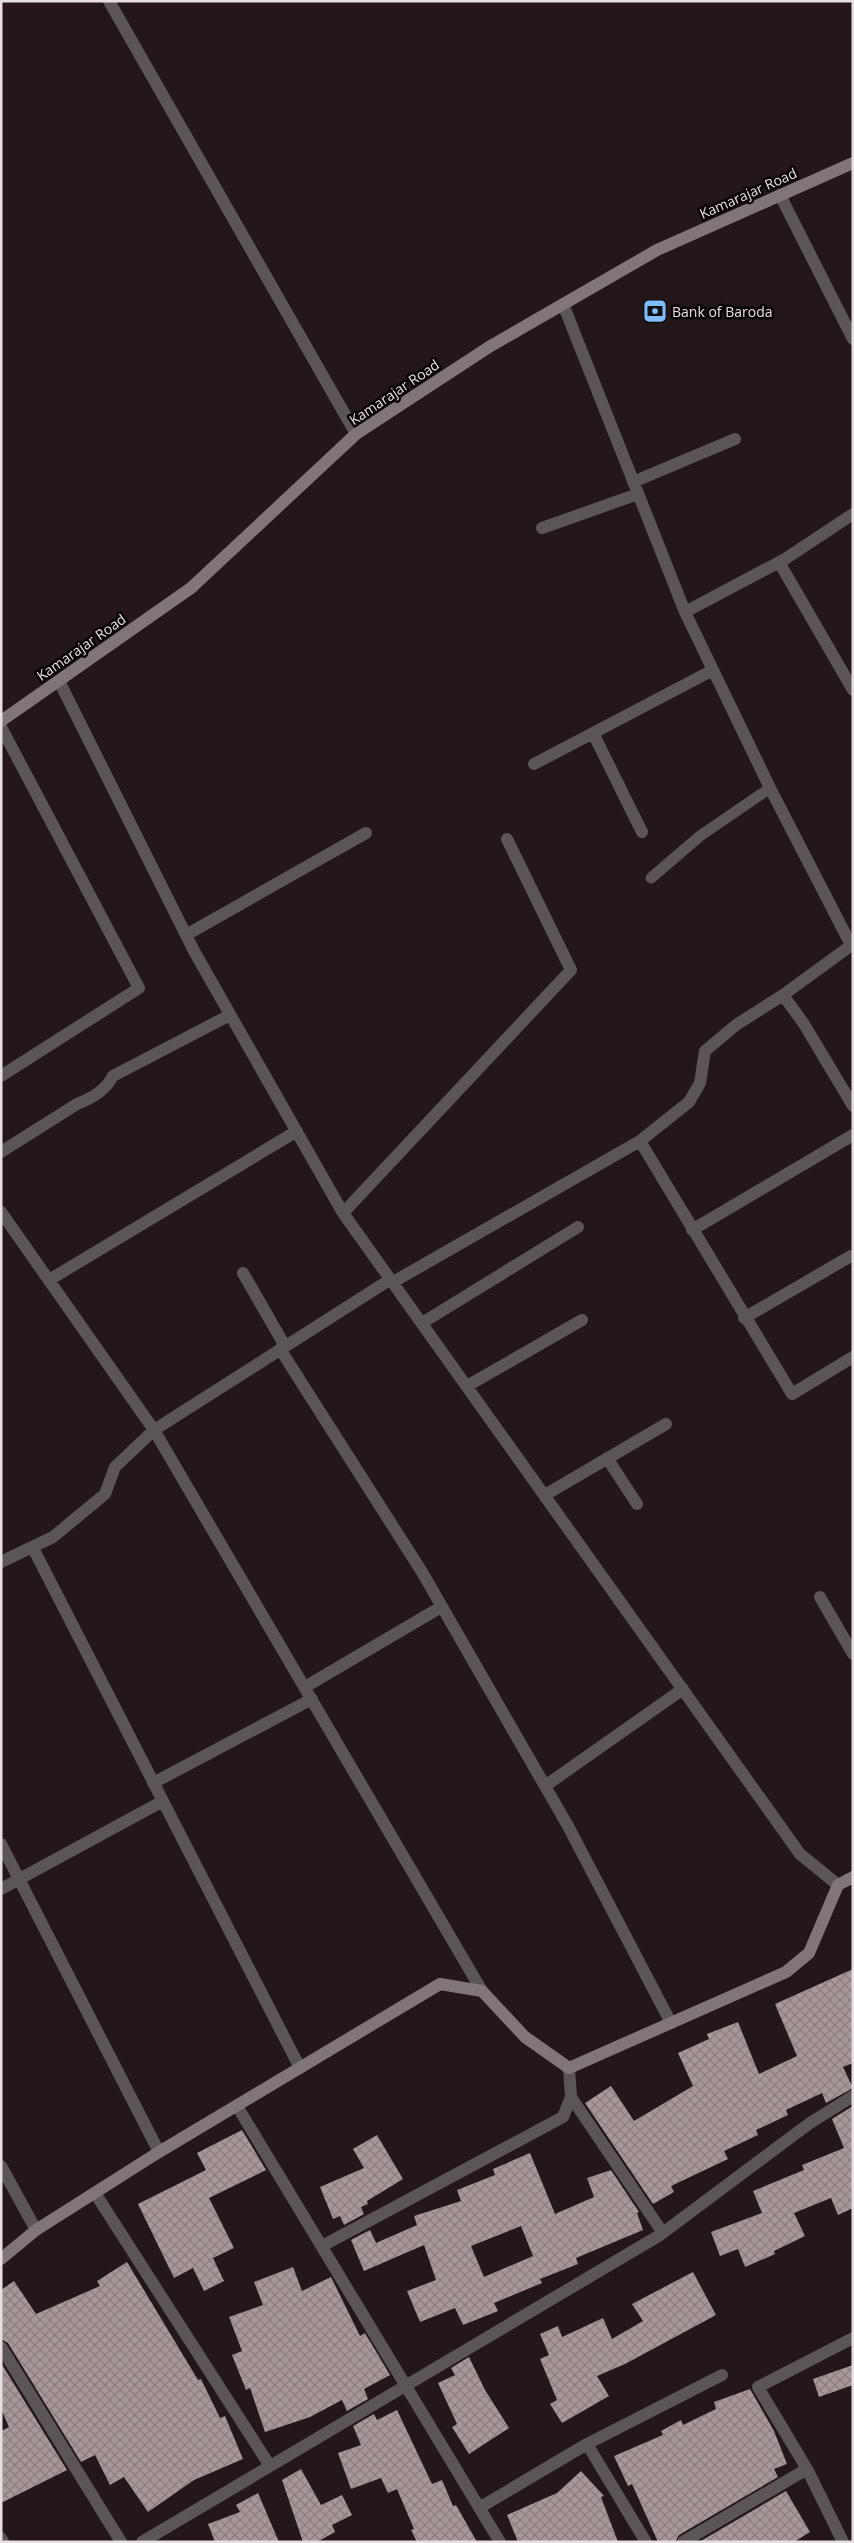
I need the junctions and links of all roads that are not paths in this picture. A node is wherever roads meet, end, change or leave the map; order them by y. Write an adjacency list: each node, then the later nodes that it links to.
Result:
1 (109, 1): 6 (street)
2 (853, 163): 3 (street, Kamarajar Road)
3 (780, 195): 4 (street, Kamarajar Road); 5 (street)
4 (563, 304): 6 (street, Kamarajar Road); 8 (street)
5 (853, 339)
6 (356, 434): 14 (street, Kamarajar Road)
7 (735, 439): 8 (street)
8 (636, 488): 10 (street); 12 (street)
9 (851, 520): 11 (street)
10 (542, 528)
11 (779, 562): 12 (street); 15 (street)
12 (685, 612): 13 (street)
13 (713, 670): 18 (street); 20 (street)
14 (59, 680): 16 (street, Kamarajar Road); 25 (street)
15 (853, 690)
16 (1, 721)
17 (1, 727): 29 (street)
18 (593, 733): 19 (street); 21 (street)
19 (534, 764)
20 (770, 788): 24 (lane); 26 (street)
21 (642, 832)
22 (366, 833): 25 (street)
23 (508, 839): 36 (street)
24 (651, 878)
25 (186, 935): 28 (street)
26 (852, 944): 27 (street)
27 (783, 995): 30 (street); 33 (street)
28 (230, 1015): 31 (street); 34 (street)
29 (1, 1076)
30 (853, 1106)
31 (296, 1131): 36 (street); 41 (street)
32 (853, 1135): 38 (street)
33 (640, 1141): 38 (street); 42 (street)
34 (1, 1152)
35 (1, 1212): 41 (street)
36 (343, 1213): 42 (street)
37 (578, 1227): 45 (street)
38 (692, 1230): 43 (street)
39 (851, 1256): 43 (street)
40 (243, 1273): 46 (street)
41 (49, 1280): 50 (street)
42 (392, 1281): 45 (street); 46 (street)
43 (744, 1318): 47 (street)
44 (582, 1320): 48 (street)
45 (422, 1323): 48 (street)
46 (283, 1348): 50 (street); 57 (street)
47 (853, 1357)
48 (467, 1386): 52 (street)
49 (666, 1424): 51 (street)
50 (154, 1430): 54 (street); 59 (street)
51 (607, 1458): 52 (street); 53 (street)
52 (545, 1495): 60 (street)
53 (637, 1504)
54 (33, 1548): 55 (street); 62 (street)
55 (1, 1562)
56 (820, 1597): 58 (street)
57 (441, 1607): 59 (street); 63 (street)
58 (853, 1654)
59 (304, 1687): 61 (street)
60 (683, 1689): 63 (street); 68 (street)
61 (312, 1699): 62 (street); 70 (street)
62 (153, 1783): 64 (street)
63 (545, 1786): 71 (street)
64 (163, 1802): 67 (street); 72 (street)
65 (1, 1844): 67 (street)
66 (853, 1877): 68 (street)
67 (20, 1880): 69 (street); 77 (street)
68 (838, 1885): 71 (street)
69 (1, 1889)
70 (482, 1991): 72 (street); 73 (street)
71 (671, 2023): 73 (street)
72 (300, 2068): 76 (street)
73 (569, 2068): 75 (street)
74 (853, 2096): 81 (street)
75 (571, 2097): 81 (street); 82 (street)
76 (237, 2106): 77 (street); 82 (street)
77 (159, 2152): 79 (street)
78 (1, 2166): 80 (street)
79 (95, 2193): 80 (street); 89 (street)
80 (36, 2230): 83 (street)
81 (663, 2233): 87 (street)
82 (322, 2246): 87 (street)
83 (1, 2259)
84 (853, 2338): 90 (street)
85 (1, 2347): 94 (street)
86 (722, 2375): 88 (street)
87 (406, 2386): 89 (street); 91 (street)
88 (587, 2444): 91 (street); 97 (street)
89 (270, 2466): 95 (street)
90 (807, 2469): 98 (street); 99 (street)
91 (479, 2508): 96 (street)
92 (1, 2538): 93 (street)
93 (4, 2542)
94 (122, 2542)
95 (142, 2542)
96 (500, 2542)
97 (646, 2542)
98 (683, 2542)
99 (843, 2542)

